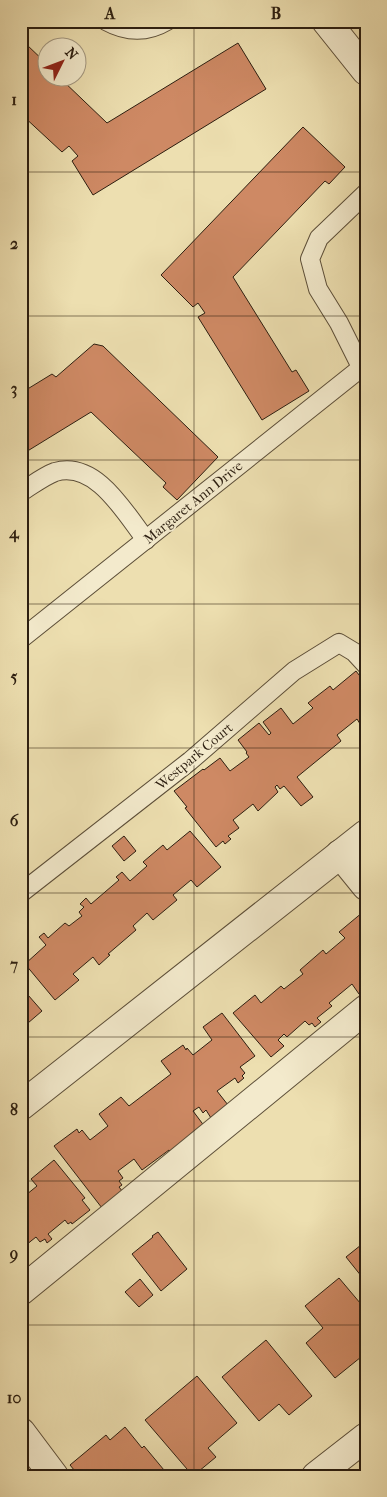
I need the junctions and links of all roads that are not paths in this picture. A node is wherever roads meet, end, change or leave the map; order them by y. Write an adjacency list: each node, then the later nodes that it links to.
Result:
1 (106, 21): 2 (lane)
2 (167, 21)
3 (326, 21): 4 (street)
4 (366, 71)
5 (366, 193): 6 (lane)
6 (363, 366): 8 (lane, Margaret Ann Drive)
7 (21, 492): 8 (lane)
8 (146, 540): 9 (lane, Margaret Ann Drive)
9 (21, 640)
10 (366, 665): 14 (lane, Westpark Court)
11 (366, 834): 12 (street)
12 (340, 854): 13 (street); 16 (street)
13 (366, 886)
14 (21, 893)
15 (366, 1009): 17 (street)
16 (21, 1106)
17 (21, 1291)
18 (21, 1432): 20 (street)
19 (366, 1437): 21 (street)
20 (54, 1476)
21 (316, 1476)

